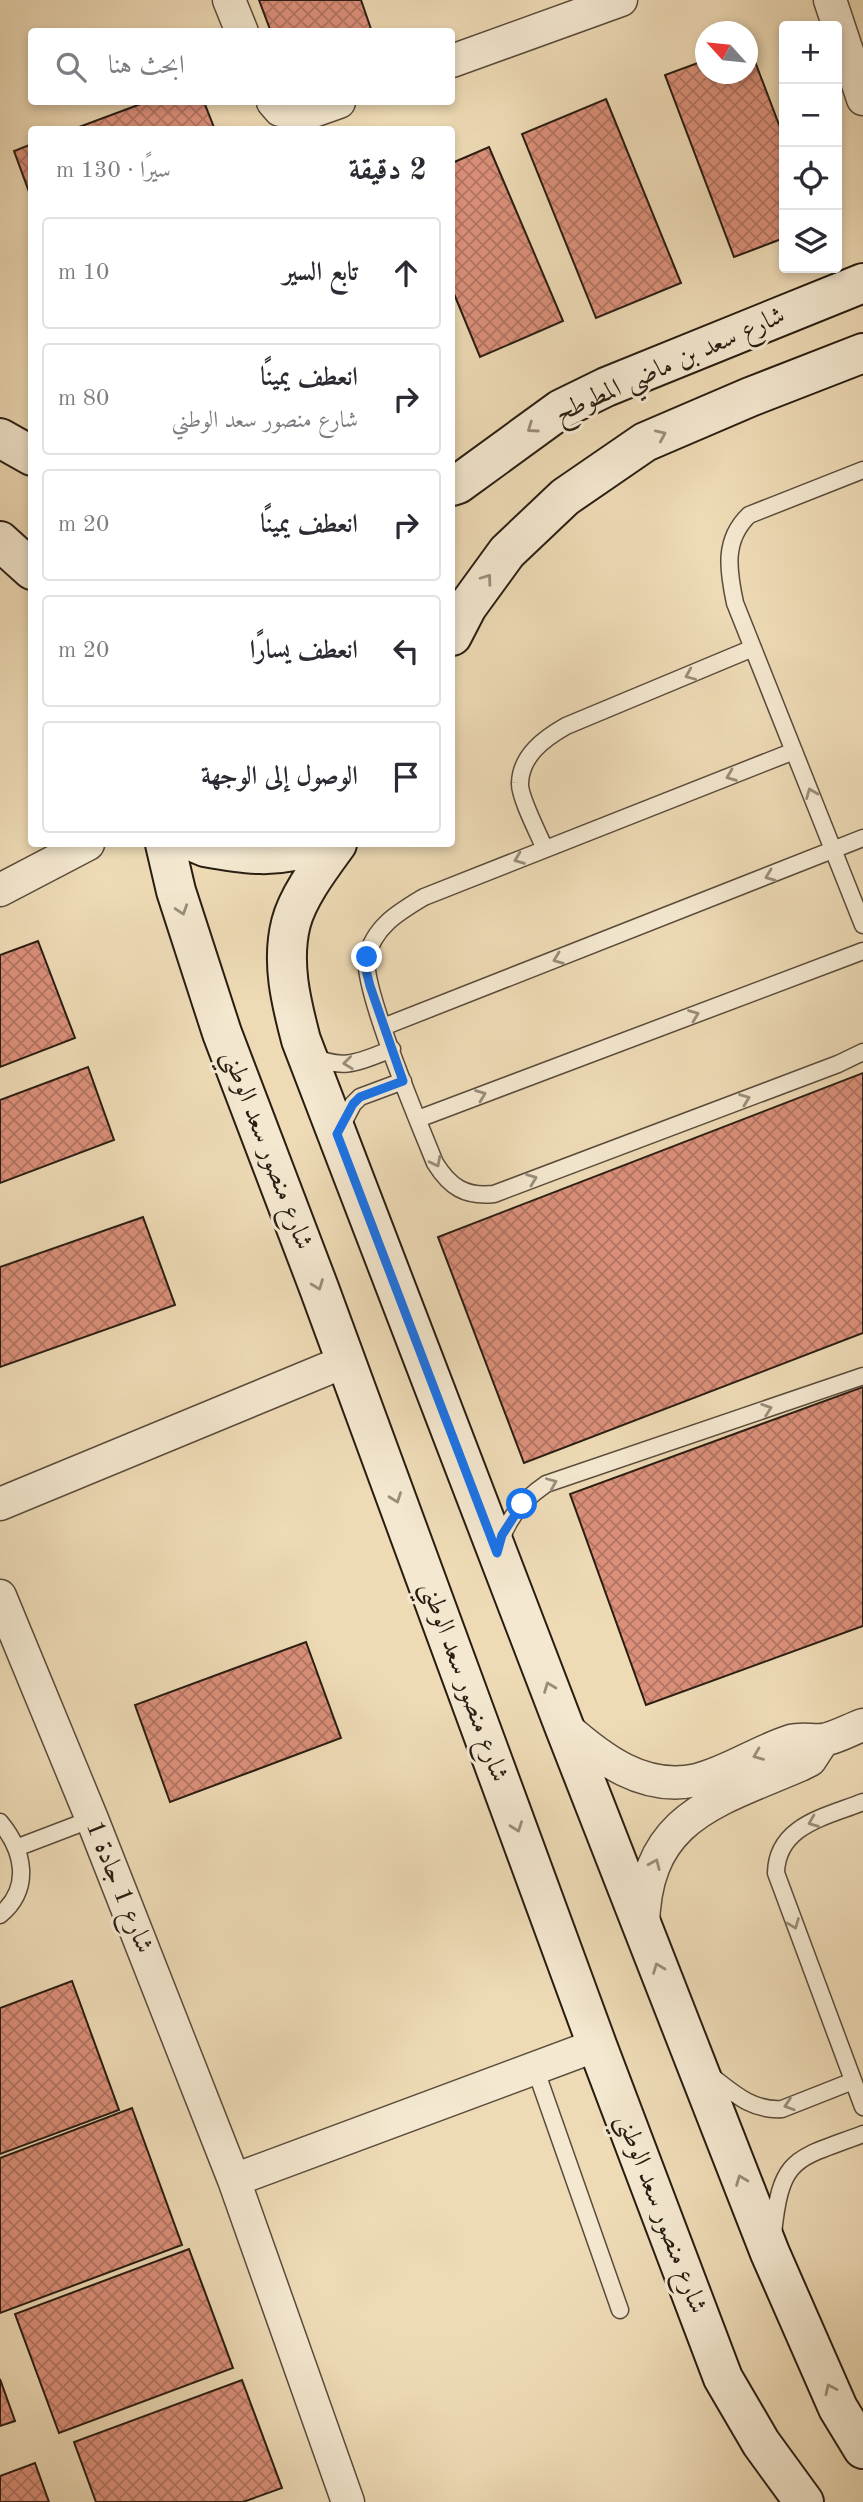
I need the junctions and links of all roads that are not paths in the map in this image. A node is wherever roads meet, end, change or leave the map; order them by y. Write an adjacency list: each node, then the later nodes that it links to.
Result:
1 (229, 0): 4 (street)
2 (621, 0): 5 (street)
3 (830, 0): 6 (street)
4 (240, 28)
5 (455, 60)
6 (863, 99)
7 (276, 105): 8 (street)
8 (330, 105)
9 (863, 283): 14 (street, شارع سعد بن ماضي المطوطح, one-way to 14)
10 (863, 354): 17 (street, one-way to 10)
11 (0, 438): 12 (street)
12 (28, 454)
13 (863, 470): 18 (lane)
14 (455, 484)
15 (0, 541): 16 (street)
16 (28, 566)
17 (455, 630)
18 (753, 648): 19 (lane); 26 (lane, one-way to 26)
19 (794, 751): 26 (lane, one-way to 26); 27 (lane, one-way to 19)
20 (863, 838): 27 (lane)
21 (82, 847): 28 (street)
22 (166, 847): 38 (street, شارع منصور سعد الوطني, one-way to 38)
23 (205, 847): 24 (street)
24 (307, 847)
25 (335, 847): 33 (street)
26 (545, 849): 31 (lane, one-way to 31)
27 (833, 851): 29 (lane); 31 (lane, one-way to 31)
28 (0, 890)
29 (863, 925)
30 (863, 951): 36 (lane, one-way to 30)
31 (383, 1027): 32 (lane)
32 (392, 1049): 33 (lane, one-way to 33); 35 (lane)
33 (305, 1052): 37 (street)
34 (863, 1052): 36 (lane, one-way to 34)
35 (403, 1081): 36 (lane); 37 (lane)
36 (418, 1119)
37 (337, 1134): 41 (street)
38 (346, 1361): 40 (street); 52 (street, شارع منصور سعد الوطني, one-way to 52)
39 (863, 1376): 41 (lane, one-way to 39)
40 (0, 1504)
41 (497, 1553): 44 (street, one-way to 41)
42 (0, 1597): 47 (street, شارع 1 جادة 1)
43 (863, 1725): 45 (street)
44 (564, 1726): 45 (street, one-way to 44); 51 (street)
45 (823, 1740): 51 (street, one-way to 45)
46 (863, 1802): 55 (lane, one-way to 55)
47 (92, 1819): 49 (lane); 58 (street, شارع 1 جادة 1)
48 (0, 1822): 49 (lane)
49 (16, 1848): 50 (lane)
50 (0, 1915)
51 (643, 1930): 53 (street, one-way to 51)
52 (597, 2045): 54 (street); 62 (street, شارع منصور سعد الوطني)
53 (696, 2065): 55 (lane, one-way to 53); 59 (street, one-way to 53)
54 (535, 2068): 58 (street); 60 (lane)
55 (853, 2081): 56 (lane)
56 (863, 2107)
57 (863, 2134): 59 (lane)
58 (234, 2180): 63 (street, شارع 1 جادة 1)
59 (770, 2253): 61 (street, one-way to 59)
60 (620, 2310)
61 (863, 2449)
62 (794, 2496)
63 (348, 2502)

